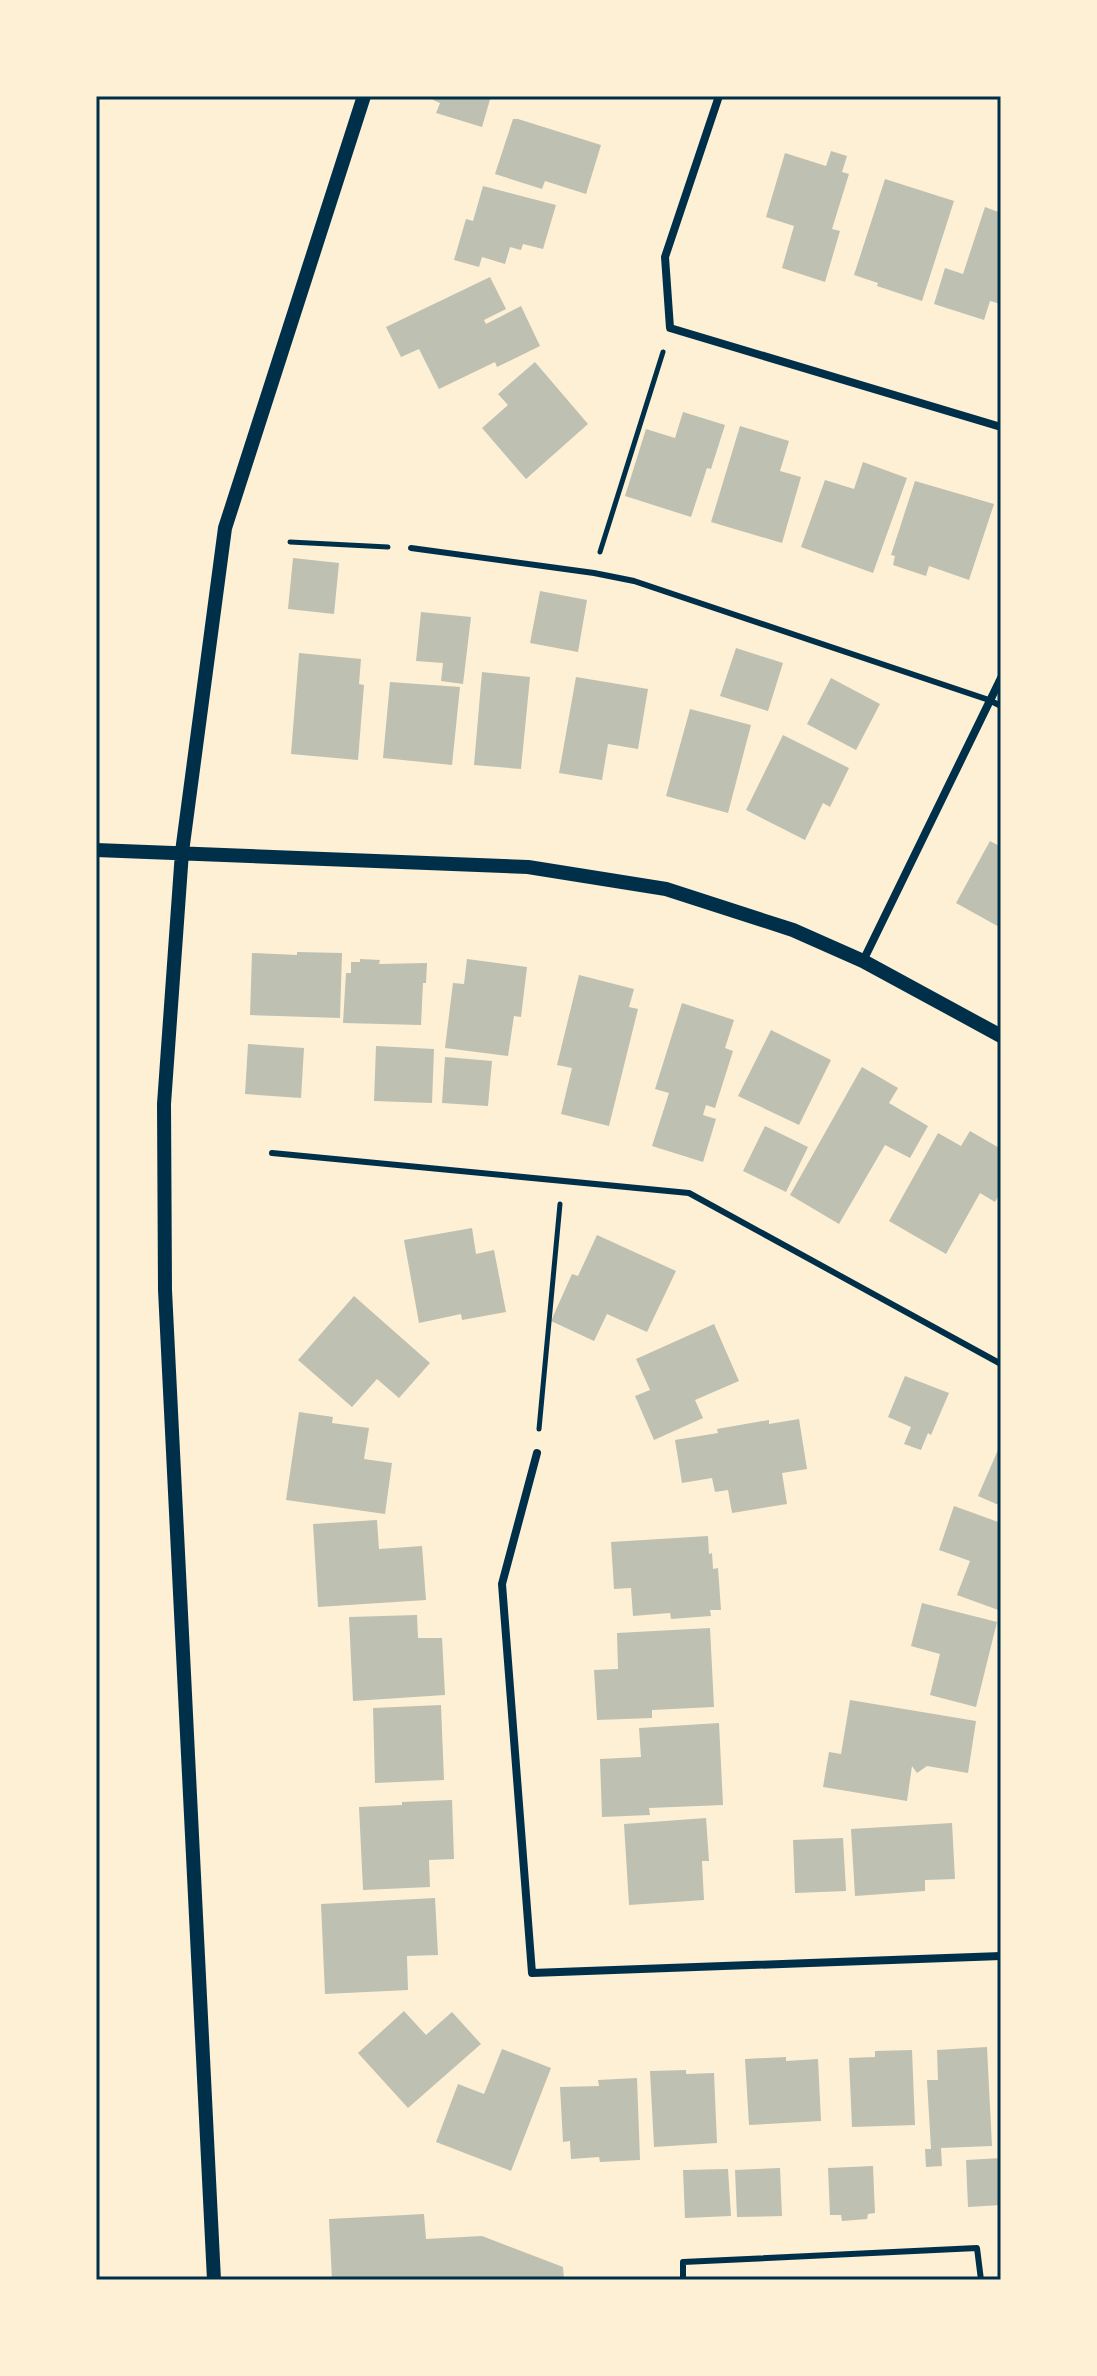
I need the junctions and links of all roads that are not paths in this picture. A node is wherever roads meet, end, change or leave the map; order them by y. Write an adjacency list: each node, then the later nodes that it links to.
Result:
1 (364, 96): 9 (street)
2 (719, 96): 3 (street)
3 (1001, 427)
4 (411, 548): 6 (lane)
5 (1001, 678): 6 (street)
6 (989, 700): 7 (lane); 10 (street)
7 (1001, 706)
8 (96, 850): 9 (street)
9 (182, 852): 10 (street); 16 (street)
10 (863, 961): 11 (street)
11 (1001, 1036)
12 (272, 1153): 13 (lane)
13 (1001, 1364)
14 (537, 1453): 15 (street)
15 (1001, 1956)
16 (214, 2280)
17 (683, 2280): 18 (lane)
18 (981, 2280)

